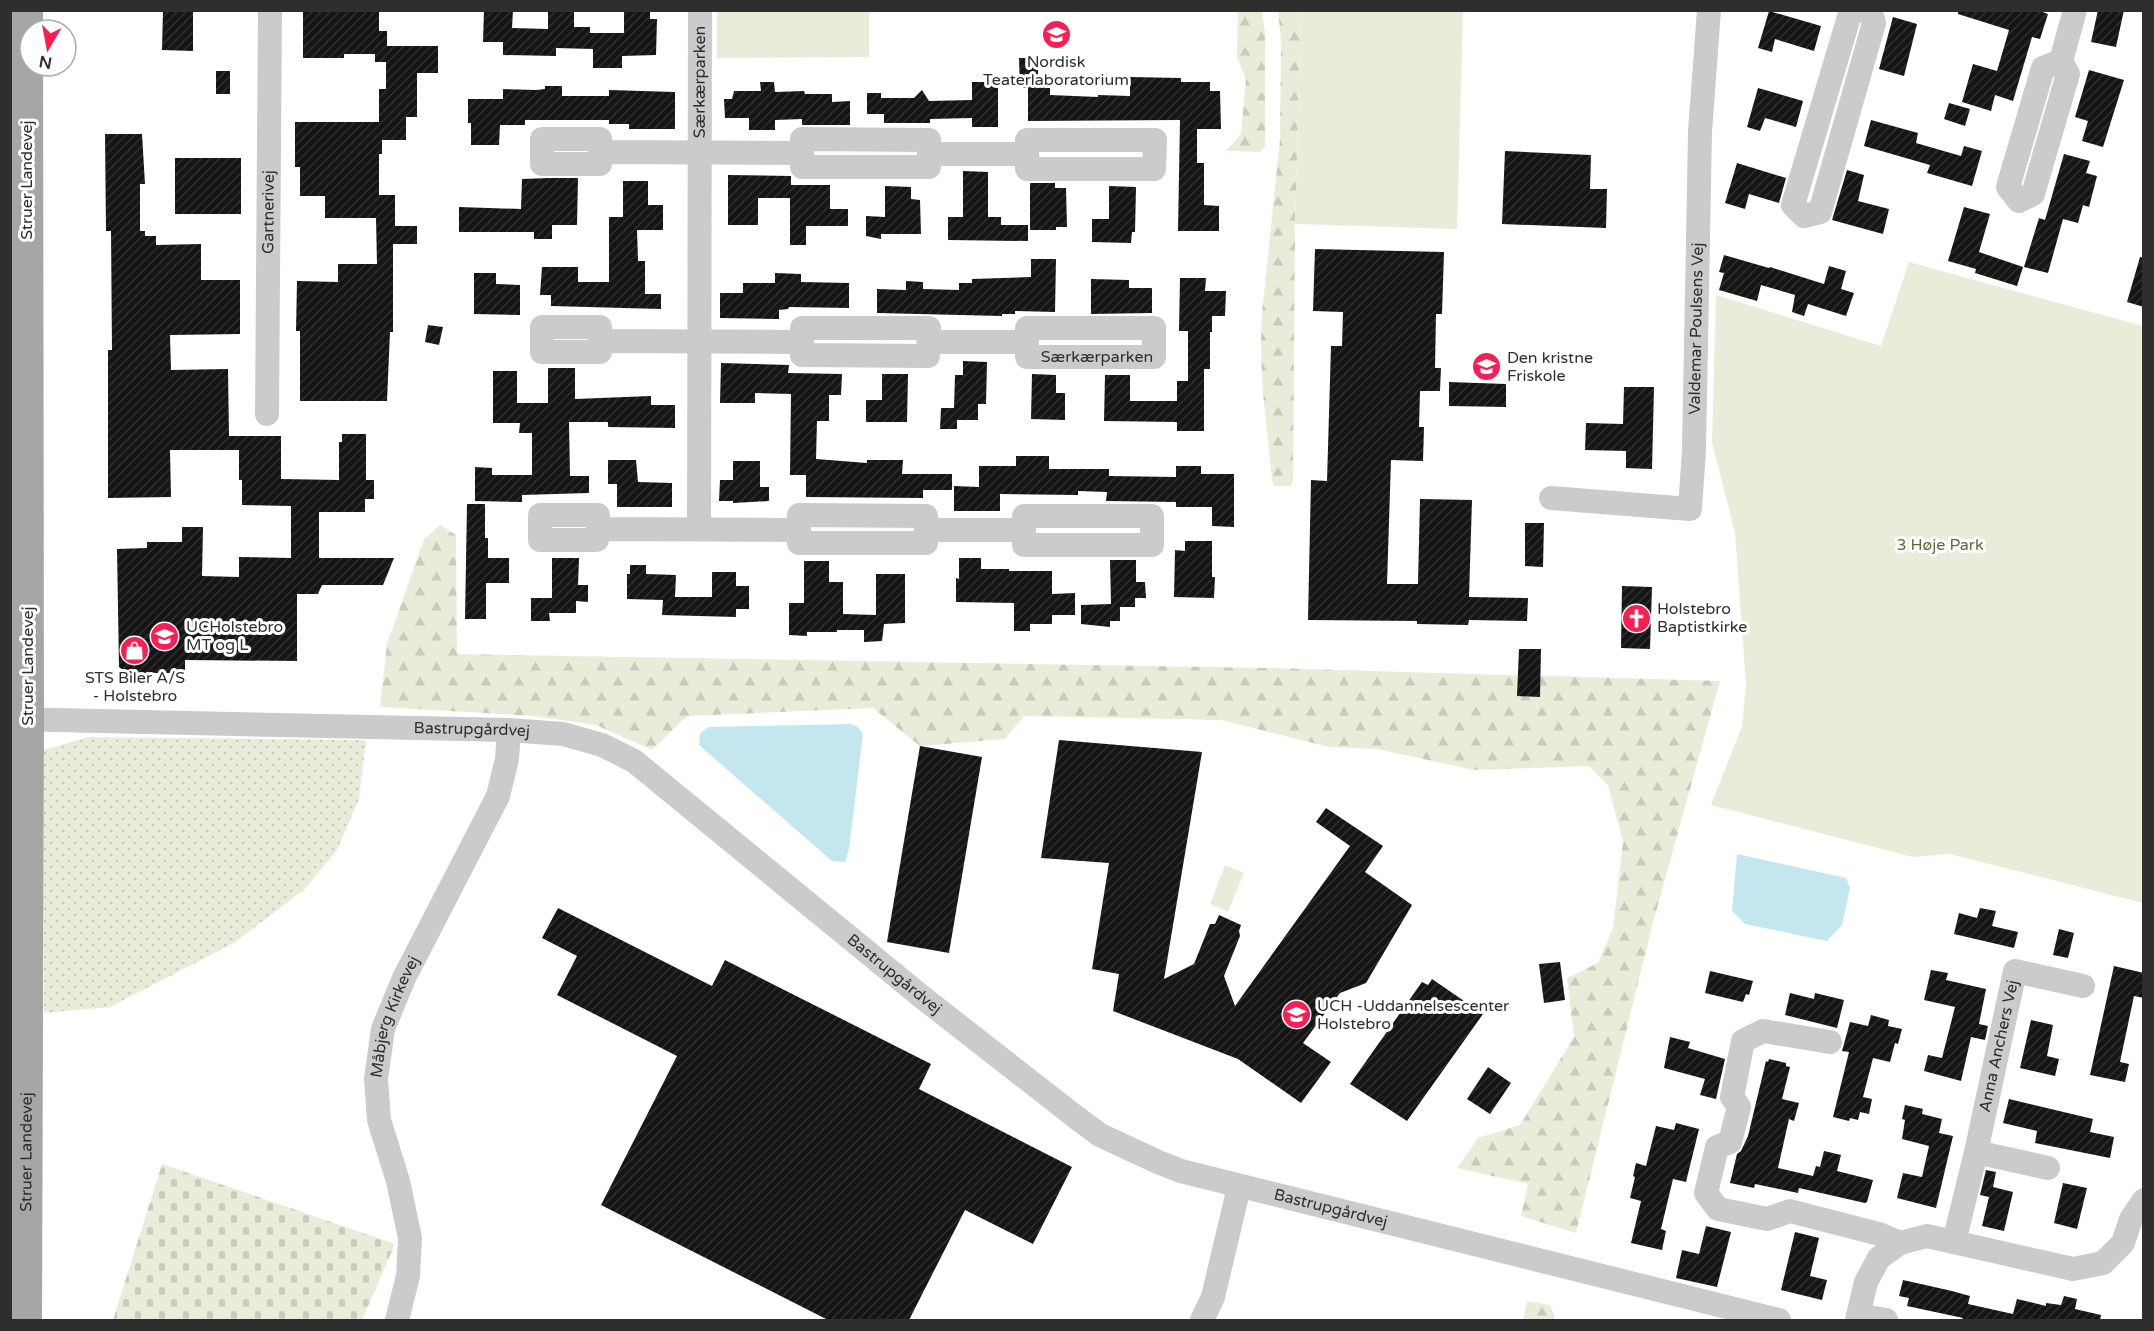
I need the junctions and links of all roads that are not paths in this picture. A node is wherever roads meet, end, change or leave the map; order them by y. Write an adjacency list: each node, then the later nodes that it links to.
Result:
1 (13, 10): 21 (main road, Struer Landevej)
2 (27, 10): 22 (main road, Struer Landevej)
3 (270, 10): 16 (street, Gartnerivej)
4 (700, 10): 11 (street, Særkærparken)
5 (1709, 10): 17 (street, Valdemar Poulsens Vej)
6 (1856, 10): 7 (street)
7 (1870, 10)
8 (2075, 10): 9 (street)
9 (2061, 61): 9 (street)
10 (600, 152): 11 (street, Særkærparken)
11 (700, 153): 12 (street, Særkærparken); 14 (street, Særkærparken)
12 (1027, 154): 12 (street)
13 (600, 341): 14 (street, Særkærparken)
14 (699, 342): 15 (street, Særkærparken); 19 (street, Særkærparken)
15 (1027, 342): 15 (street, Særkærparken)
16 (267, 414)
17 (1551, 498)
18 (597, 529): 19 (street)
19 (699, 529): 20 (street)
20 (1024, 530): 20 (street)
21 (10, 661)
22 (19, 719): 23 (street, Bastrupgårdvej); 33 (main road, Struer Landevej)
23 (509, 730): 28 (street, Bastrupgårdvej); 34 (street, Måbjerg Kirkevej)
24 (2083, 986): 26 (street, Anna Anchers Vej)
25 (1830, 1042): 31 (street)
26 (1976, 1152): 27 (street); 30 (street, Anna Anchers Vej)
27 (2048, 1168)
28 (1239, 1187): 35 (street); 36 (street, Bastrupgårdvej)
29 (2144, 1200): 30 (street)
30 (1954, 1242): 31 (street)
31 (1900, 1243): 32 (street)
32 (1857, 1318): 37 (street)
33 (26, 1320)
34 (398, 1320)
35 (1202, 1320)
36 (1779, 1320)
37 (1886, 1320)

